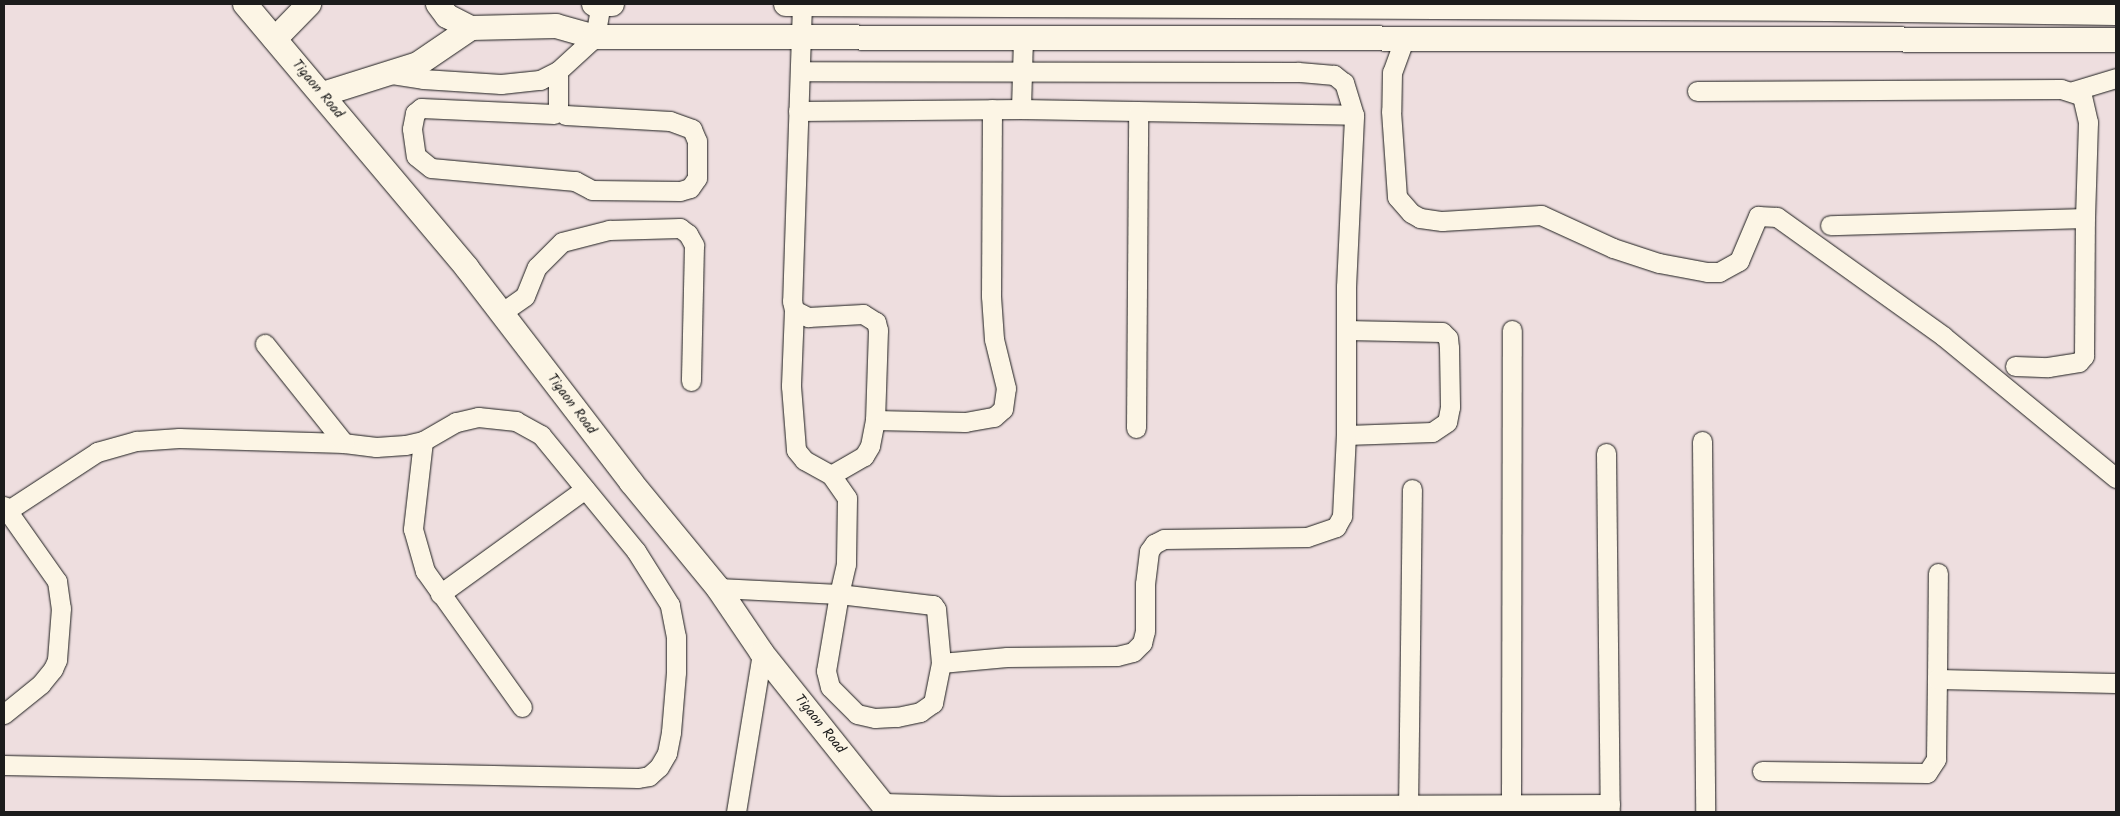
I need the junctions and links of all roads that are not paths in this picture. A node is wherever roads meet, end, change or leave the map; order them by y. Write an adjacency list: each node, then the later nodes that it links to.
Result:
1 (245, 4): 16 (street, Tigaon Road)
2 (309, 4): 16 (street)
3 (438, 4): 11 (street)
4 (594, 4): 5 (street)
5 (601, 4): 6 (street); 14 (street)
6 (612, 4)
7 (797, 4): 8 (street); 12 (street)
8 (1023, 4): 9 (street)
9 (1396, 5): 10 (street)
10 (2116, 13)
11 (471, 28): 14 (street); 20 (street)
12 (801, 36): 13 (street); 14 (street); 19 (street)
13 (1023, 36): 15 (street); 21 (street)
14 (595, 37): 18 (street)
15 (1404, 37): 17 (street); 49 (street)
16 (275, 39): 25 (street, Tigaon Road)
17 (2116, 40)
18 (558, 71): 20 (street); 29 (street)
19 (800, 71): 21 (street); 28 (street)
20 (392, 74): 25 (street)
21 (1022, 74): 27 (street); 31 (street)
22 (2116, 78): 24 (street)
23 (1697, 91): 24 (street)
24 (2073, 91): 32 (street)
25 (323, 94): 35 (street, Tigaon Road)
26 (992, 109): 27 (street); 28 (street); 41 (street)
27 (1021, 109): 30 (street)
28 (798, 111): 34 (street)
29 (559, 112): 29 (street)
30 (1138, 112): 31 (street); 42 (street)
31 (1354, 115): 36 (street)
32 (2085, 218): 33 (street); 39 (street)
33 (1830, 225)
34 (794, 310): 41 (street); 48 (street)
35 (501, 314): 40 (street); 54 (street, Tigaon Road)
36 (1346, 330): 43 (street); 43 (street)
37 (1512, 330): 65 (street)
38 (265, 344): 46 (street)
39 (2015, 366)
40 (692, 381)
41 (875, 420): 48 (street)
42 (1136, 428)
43 (1346, 435): 58 (street)
44 (423, 441): 46 (street); 50 (street); 55 (street)
45 (1702, 441): 70 (street)
46 (344, 443): 52 (street)
47 (1606, 453): 67 (street)
48 (831, 475): 56 (street)
49 (2116, 478)
50 (585, 489): 55 (street); 63 (street)
51 (1412, 489): 68 (street)
52 (6, 509): 62 (street)
53 (1938, 573): 59 (street)
54 (718, 588): 56 (street); 57 (street, Tigaon Road)
55 (440, 594): 61 (street)
56 (839, 594): 58 (street); 58 (street)
57 (762, 653): 66 (street, Tigaon Road); 69 (street)
58 (941, 663)
59 (1937, 679): 60 (street); 64 (street)
60 (2116, 683)
61 (522, 707)
62 (4, 714)
63 (4, 765)
64 (1762, 771)
65 (1511, 806): 67 (street); 68 (street)
66 (886, 808): 68 (street)
67 (1610, 808)
68 (1408, 809)
69 (736, 812)
70 (1705, 812)

